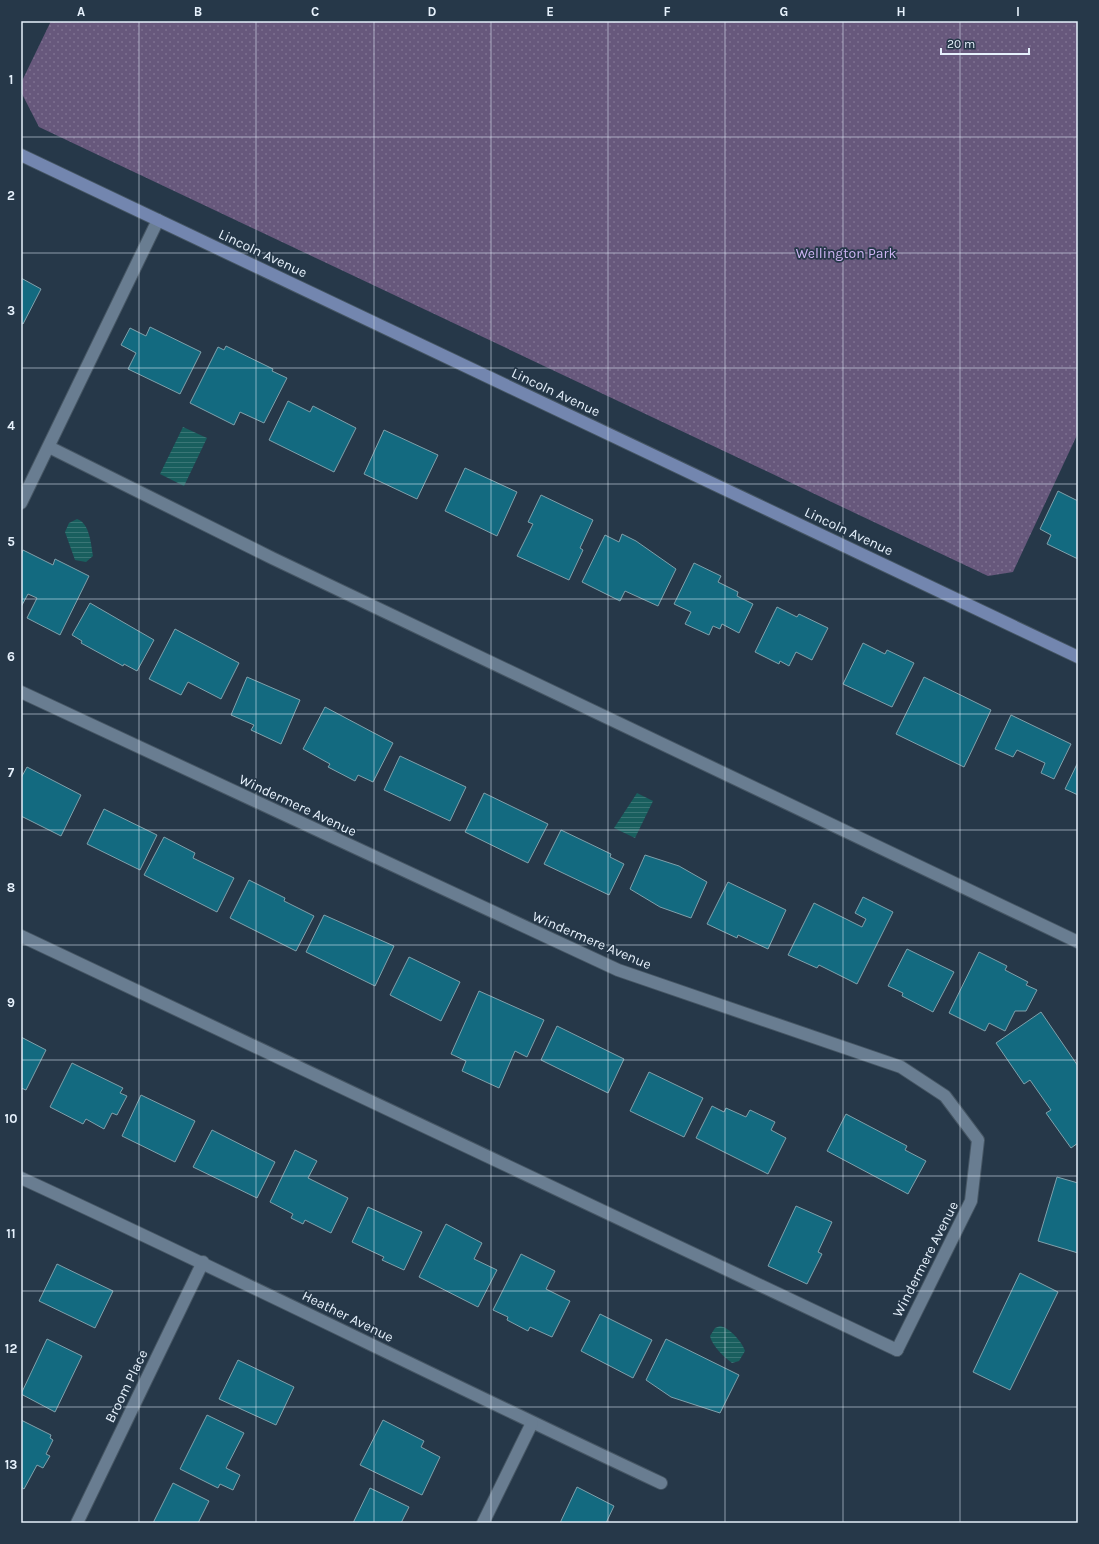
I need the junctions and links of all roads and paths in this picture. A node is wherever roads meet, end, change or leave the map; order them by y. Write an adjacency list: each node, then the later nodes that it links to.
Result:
1 (21, 155): 2 (main road, Lincoln Avenue)
2 (158, 220): 3 (street); 5 (main road, Lincoln Avenue)
3 (49, 447): 4 (street); 8 (street)
4 (21, 503)
5 (1078, 657)
6 (21, 692): 7 (street, Windermere Avenue)
7 (21, 936)
8 (1078, 942)
9 (21, 1178): 10 (street, Heather Avenue)
10 (204, 1262): 11 (street, Heather Avenue); 13 (street, Broom Place)
11 (532, 1423): 12 (street, Heather Avenue); 14 (street)
12 (661, 1483)
13 (76, 1523)
14 (483, 1523)

